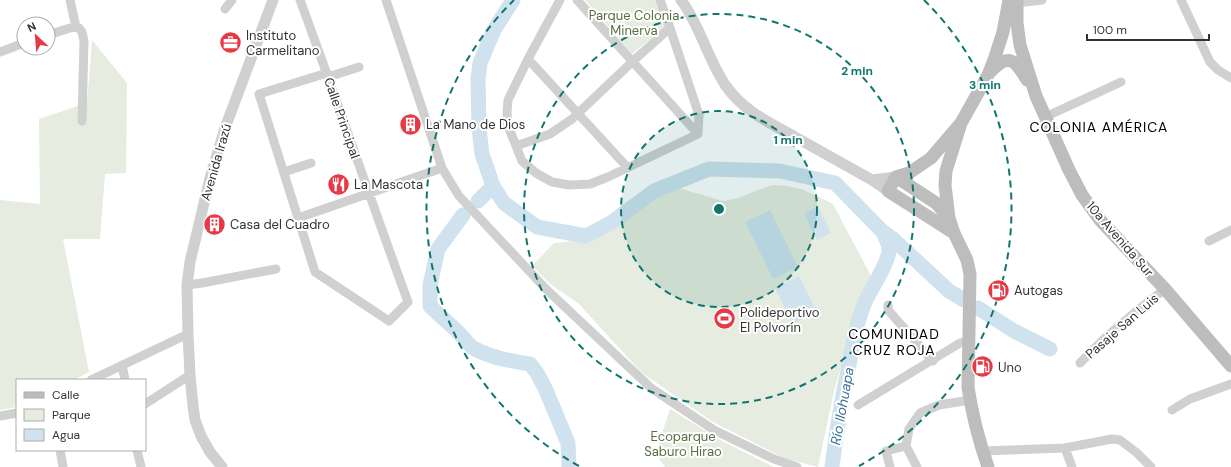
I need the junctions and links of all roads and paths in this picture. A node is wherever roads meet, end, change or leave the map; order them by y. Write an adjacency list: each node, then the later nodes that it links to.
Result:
1 (70, 0): 14 (street)
2 (232, 0): 13 (street)
3 (273, 0): 47 (street, Avenida Irazú)
4 (300, 0): 22 (street, Calle Principal)
5 (386, 0): 35 (street)
6 (560, 0): 19 (street)
7 (577, 0): 20 (street)
8 (660, 0): 15 (street)
9 (681, 0): 38 (street)
10 (1042, 0): 12 (street)
11 (1181, 0): 24 (street)
12 (1015, 1): 23 (main road); 26 (main road, 10a Avenida Sur)
13 (225, 9)
14 (76, 27): 16 (street); 29 (street)
15 (670, 28): 20 (street); 31 (street)
16 (56, 32)
17 (16, 46): 18 (street)
18 (0, 52)
19 (528, 59): 27 (street); 32 (street)
20 (632, 62): 27 (street); 31 (street)
21 (359, 67): 22 (street)
22 (328, 75): 36 (street); 40 (street, Calle Principal)
23 (988, 75): 26 (main road, 10a Avenida Sur); 30 (main road)
24 (1231, 78)
25 (1121, 82): 28 (street)
26 (1036, 96): 28 (main road, 10a Avenida Sur)
27 (578, 113): 32 (street); 34 (street)
28 (1045, 117): 48 (main road, 10a Avenida Sur)
29 (82, 121)
30 (961, 123): 37 (main road); 42 (main road)
31 (698, 134): 34 (street)
32 (516, 146): 34 (street)
33 (311, 163): 36 (street)
34 (627, 167)
35 (442, 168): 40 (street); 74 (street)
36 (284, 172): 41 (street)
37 (896, 177): 38 (street); 39 (main road); 42 (main road)
38 (872, 180): 39 (street)
39 (888, 191): 44 (main road)
40 (368, 194): 41 (street); 41 (street, Calle Principal)
41 (298, 218)
42 (949, 218): 44 (main road)
43 (1231, 230): 45 (street)
44 (954, 233): 51 (main road)
45 (1209, 241)
46 (276, 269): 47 (street)
47 (187, 285): 50 (street, Avenida Irazú)
48 (1165, 289): 53 (street, Pasaje San Luis); 55 (main road, 10a Avenida Sur)
49 (888, 305): 52 (street)
50 (188, 334): 54 (street); 56 (street, Avenida Irazú)
51 (968, 341): 52 (street); 60 (main road)
52 (933, 361): 62 (street)
53 (1080, 363)
54 (122, 365): 57 (street); 58 (street)
55 (1231, 366)
56 (190, 375): 61 (street); 73 (street, Avenida Irazú)
57 (93, 379)
58 (125, 379)
59 (1231, 384): 63 (street)
60 (970, 400): 66 (street); 70 (main road)
61 (146, 403)
62 (858, 405)
63 (1172, 410)
64 (16, 413): 65 (street)
65 (0, 416)
66 (906, 446): 75 (street); 76 (street)
67 (1066, 448): 70 (street); 78 (street); 79 (street)
68 (60, 451): 71 (street)
69 (137, 451): 72 (street)
70 (982, 451): 77 (main road)
71 (63, 467)
72 (141, 467)
73 (222, 467)
74 (797, 467)
75 (890, 467)
76 (916, 467)
77 (988, 467)
78 (1072, 467)
79 (1151, 467)

